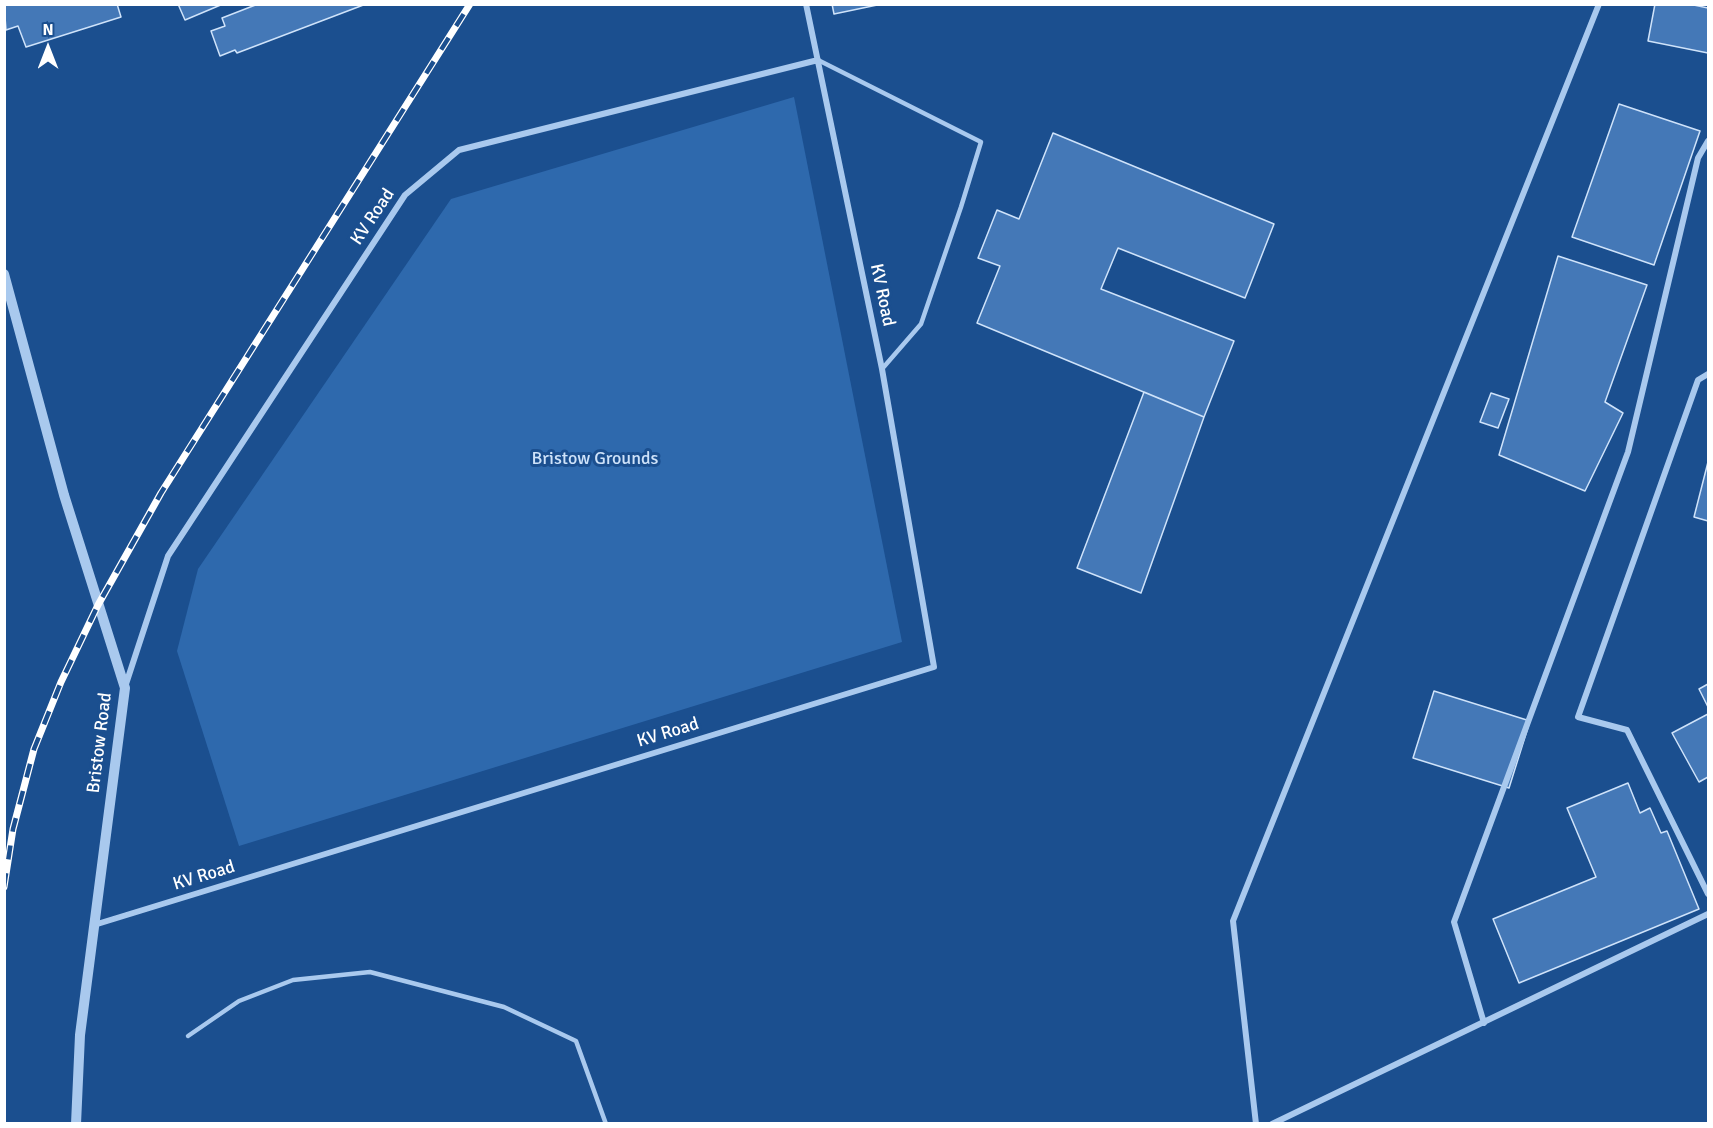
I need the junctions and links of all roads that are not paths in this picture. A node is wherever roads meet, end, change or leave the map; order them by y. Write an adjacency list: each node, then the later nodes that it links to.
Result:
1 (806, 4): 3 (street)
2 (1599, 4): 16 (street)
3 (818, 60): 6 (street, KV Road); 6 (lane); 8 (street, KV Road)
4 (1708, 141): 12 (street)
5 (4, 274): 8 (street, Bristow Road)
6 (882, 369): 11 (street, KV Road)
7 (1708, 374): 9 (street)
8 (125, 688): 11 (street, Bristow Road)
9 (1708, 894)
10 (1708, 914): 12 (street)
11 (93, 925): 14 (street, Bristow Road)
12 (1484, 1023): 17 (street)
13 (188, 1036): 15 (lane)
14 (76, 1124)
15 (606, 1124)
16 (1256, 1124)
17 (1272, 1124)

